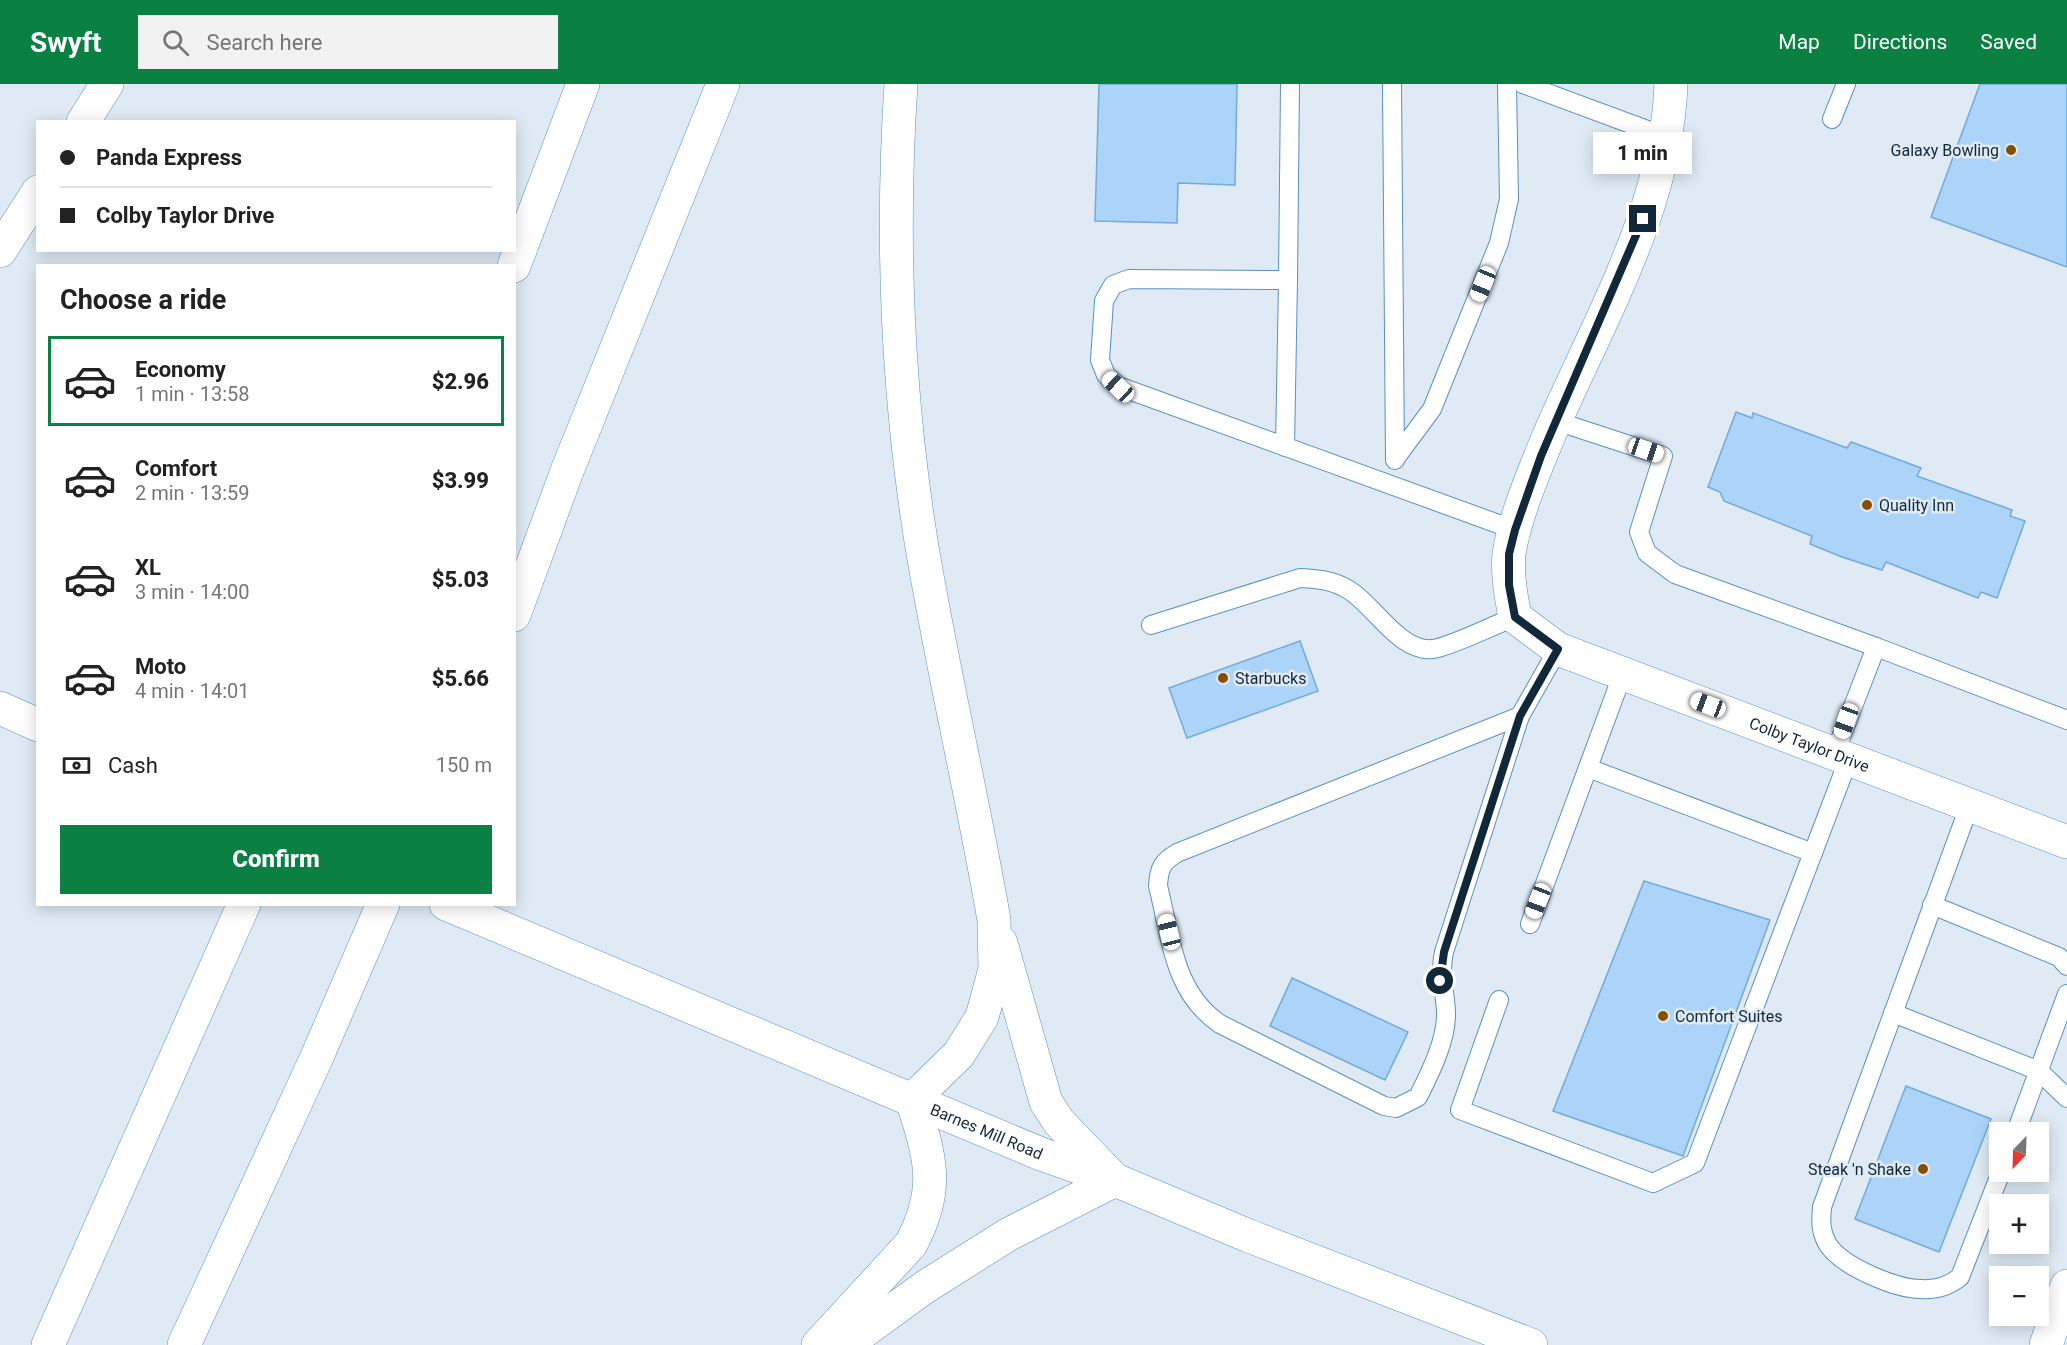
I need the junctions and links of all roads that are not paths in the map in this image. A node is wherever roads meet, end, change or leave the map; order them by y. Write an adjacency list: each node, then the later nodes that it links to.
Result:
1 (107, 84): 12 (main road)
2 (583, 84): 16 (main road)
3 (723, 84): 23 (main road)
4 (901, 84): 42 (main road)
5 (1290, 84): 17 (lane)
6 (1392, 84): 20 (lane)
7 (1507, 84): 20 (lane)
8 (1523, 84): 13 (lane)
9 (1671, 84): 13 (main road)
10 (1846, 84): 11 (lane)
11 (1832, 119)
12 (84, 120)
13 (1666, 137): 18 (main road)
14 (36, 195): 15 (main road)
15 (0, 250)
16 (515, 264)
17 (1288, 280): 19 (lane); 19 (lane)
18 (1556, 421): 22 (main road); 26 (lane)
19 (1285, 447): 21 (lane)
20 (1395, 459): 21 (lane)
21 (1395, 484): 22 (lane)
22 (1515, 530): 24 (main road)
23 (516, 610)
24 (1515, 617): 25 (lane); 27 (main road, Colby Taylor Drive)
25 (1151, 626)
26 (1876, 647): 31 (lane); 33 (lane)
27 (1558, 649): 28 (main road, Colby Taylor Drive); 30 (lane)
28 (1623, 673): 33 (main road, Colby Taylor Drive); 34 (lane)
29 (0, 708): 32 (main road)
30 (1520, 716): 30 (lane)
31 (2067, 720)
32 (36, 724)
33 (1842, 756): 35 (main road, Colby Taylor Drive); 37 (lane)
34 (1588, 768): 37 (lane); 43 (lane)
35 (1970, 804): 36 (main road, Colby Taylor Drive); 38 (lane)
36 (2067, 842)
37 (1813, 853): 46 (lane)
38 (1932, 905): 44 (lane); 47 (lane)
39 (243, 906): 55 (main road)
40 (382, 906): 56 (main road)
41 (451, 906): 50 (main road, Barnes Mill Road)
42 (994, 920): 50 (main road); 52 (main road)
43 (1530, 924)
44 (2067, 966)
45 (2067, 994): 48 (lane)
46 (1499, 1000)
47 (1893, 1013): 48 (lane); 53 (lane)
48 (2039, 1071): 49 (lane); 51 (lane)
49 (2067, 1098)
50 (912, 1100): 52 (main road, Barnes Mill Road); 57 (main road)
51 (2020, 1122)
52 (1115, 1180): 58 (main road); 59 (main road, Barnes Mill Road)
53 (1997, 1182)
54 (2067, 1286): 60 (main road)
55 (48, 1345)
56 (184, 1345)
57 (818, 1345)
58 (845, 1345)
59 (1531, 1345)
60 (2046, 1345)

